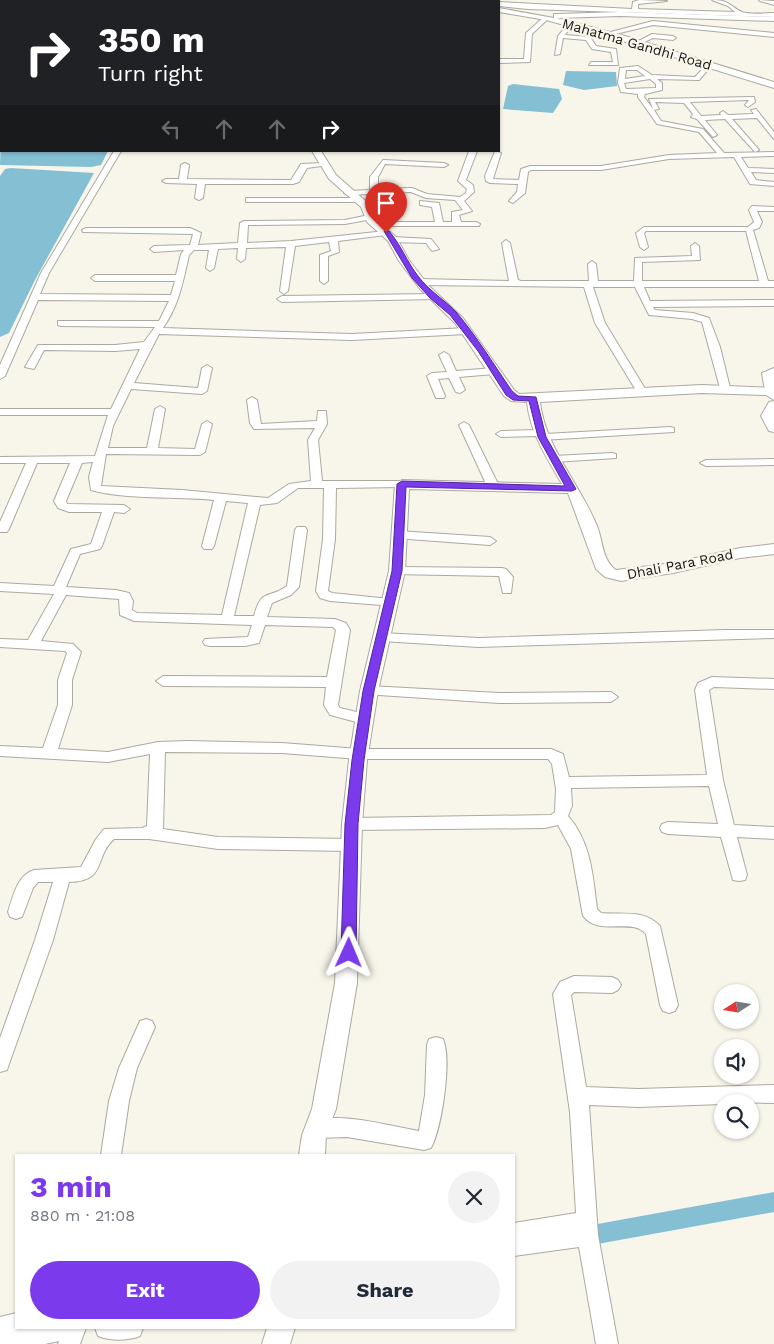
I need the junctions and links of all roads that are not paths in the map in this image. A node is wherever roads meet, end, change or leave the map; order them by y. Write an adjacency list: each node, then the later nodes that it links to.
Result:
1 (396, 0): 2 (main road)
2 (405, 0)
3 (523, 0): 14 (street)
4 (663, 0): 16 (street); 17 (street)
5 (715, 0): 18 (street)
6 (762, 0): 9 (street)
7 (555, 1): 11 (street)
8 (591, 2): 13 (street)
9 (774, 3)
10 (500, 4): 14 (street)
11 (553, 7): 13 (street); 14 (street)
12 (761, 7): 19 (street)
13 (588, 8): 16 (street)
14 (516, 9): 15 (main road, Mahatma Gandhi Road); 21 (main road, Mahatma Gandhi Road)
15 (500, 10)
16 (635, 10): 17 (street)
17 (671, 14): 18 (street); 21 (main road); 22 (main road)
18 (741, 14): 19 (street)
19 (765, 15): 20 (street)
20 (774, 15)
21 (546, 18): 23 (main road, Mahatma Gandhi Road); 32 (street)
22 (774, 19)
23 (570, 24): 24 (main road, Mahatma Gandhi Road); 26 (street)
24 (607, 34): 25 (street); 28 (main road, Mahatma Gandhi Road)
25 (774, 35)
26 (561, 36): 29 (street); 30 (street)
27 (673, 38): 28 (street)
28 (638, 43): 35 (main road, Mahatma Gandhi Road)
29 (594, 48): 34 (street); 34 (street)
30 (557, 54)
31 (500, 56): 32 (street)
32 (526, 57): 33 (street)
33 (500, 62)
34 (591, 64): 36 (street)
35 (710, 64): 38 (street); 41 (main road, Mahatma Gandhi Road)
36 (584, 71)
37 (651, 77): 38 (street); 39 (street); 39 (street); 40 (street)
38 (687, 78): 40 (street)
39 (622, 81): 42 (street)
40 (659, 83): 42 (street)
41 (774, 85)
42 (642, 92): 57 (street)
43 (711, 99): 44 (street); 45 (street); 46 (street)
44 (681, 101): 47 (street); 48 (street)
45 (759, 116): 46 (street); 49 (street)
46 (727, 117): 47 (street); 50 (street)
47 (700, 118): 48 (street)
48 (707, 128): 50 (street)
49 (774, 137)
50 (755, 150): 51 (street)
51 (774, 150)
52 (117, 152): 110 (street)
53 (317, 152): 60 (street)
54 (473, 152): 75 (street)
55 (497, 153): 69 (street)
56 (774, 154): 58 (street)
57 (722, 155): 58 (street); 69 (street)
58 (736, 155): 63 (street)
59 (185, 165): 66 (street)
60 (324, 165): 68 (street); 72 (street)
61 (444, 165): 71 (street)
62 (213, 170): 68 (street)
63 (746, 170): 64 (street); 70 (street)
64 (774, 170)
65 (166, 181): 66 (street)
66 (183, 181): 67 (street)
67 (201, 182): 68 (street); 73 (street)
68 (220, 182)
69 (523, 182): 76 (street)
70 (774, 184)
71 (374, 191): 72 (street); 75 (street)
72 (352, 196): 74 (street); 79 (street)
73 (199, 198)
74 (249, 200)
75 (460, 200): 83 (street)
76 (513, 201)
77 (423, 203): 82 (street)
78 (774, 209): 85 (street)
79 (372, 221): 80 (street); 82 (street); 87 (street)
80 (327, 222): 81 (street); 88 (street)
81 (302, 223): 89 (street); 92 (street)
82 (439, 224): 83 (street)
83 (457, 224): 84 (street)
84 (476, 224)
85 (749, 229): 95 (street); 109 (street)
86 (86, 230): 97 (street)
87 (390, 236): 88 (street); 98 (street); 105 (street)
88 (330, 239): 89 (street); 104 (street)
89 (306, 242): 91 (street)
90 (506, 243): 108 (street)
91 (291, 244): 92 (street); 111 (street)
92 (242, 246): 94 (street); 99 (street)
93 (695, 246): 107 (street)
94 (214, 247): 97 (street); 101 (street)
95 (644, 247)
96 (154, 248): 97 (street)
97 (192, 249): 103 (street)
98 (435, 250)
99 (241, 259)
100 (592, 264): 106 (street)
101 (210, 268)
102 (95, 278): 103 (street)
103 (179, 278): 112 (street)
104 (324, 281)
105 (419, 282): 108 (street); 111 (street)
106 (591, 283): 107 (street); 108 (street); 129 (street)
107 (638, 283): 109 (street); 114 (street)
108 (520, 284)
109 (769, 284)
110 (34, 297): 112 (street); 125 (street)
111 (433, 297): 117 (street)
112 (175, 298): 116 (street)
113 (774, 303): 114 (street)
114 (647, 304): 127 (street)
115 (61, 323): 116 (street)
116 (158, 328): 117 (street); 118 (street)
117 (466, 331): 122 (street)
118 (147, 345): 120 (street); 126 (street)
119 (444, 355): 124 (street)
120 (30, 367)
121 (207, 368): 126 (street)
122 (494, 371): 124 (street); 132 (street)
123 (774, 371): 130 (street)
124 (452, 374): 128 (street); 131 (street)
125 (0, 376)
126 (129, 386): 137 (street)
127 (725, 388): 129 (street); 130 (street)
128 (460, 390)
129 (642, 392): 132 (street)
130 (772, 394)
131 (440, 396)
132 (533, 398): 145 (street, Dhali Para Road)
133 (252, 400): 140 (street)
134 (774, 405): 142 (street)
135 (160, 408): 146 (street)
136 (0, 412): 137 (street)
137 (115, 412): 147 (street)
138 (322, 413): 140 (street)
139 (207, 424): 146 (street)
140 (322, 424): 155 (street)
141 (464, 425): 158 (street)
142 (774, 428)
143 (670, 430): 145 (street)
144 (501, 434): 145 (street)
145 (541, 435): 149 (street, Dhali Para Road)
146 (152, 452): 147 (street)
147 (101, 455): 151 (street); 160 (street)
148 (612, 456): 149 (street)
149 (554, 459): 159 (street, Dhali Para Road)
150 (0, 460): 152 (street)
151 (77, 460): 152 (street); 162 (street)
152 (32, 461): 164 (street)
153 (774, 462): 154 (street)
154 (706, 463)
155 (317, 484): 156 (street); 161 (street)
156 (330, 484): 157 (street); 174 (street)
157 (402, 484): 158 (street); 166 (street)
158 (493, 486): 159 (street)
159 (572, 489): 169 (street, Dhali Para Road)
160 (221, 497): 161 (street); 168 (street)
161 (255, 500): 175 (street)
162 (108, 509): 163 (street); 173 (street)
163 (124, 509)
164 (2, 529)
165 (301, 530): 176 (street)
166 (398, 535): 167 (street); 170 (street)
167 (490, 541)
168 (208, 546)
169 (774, 549)
170 (397, 571): 172 (street); 174 (street)
171 (0, 586): 173 (street)
172 (507, 590)
173 (60, 591): 175 (street); 181 (street)
174 (390, 603): 178 (street)
175 (227, 620): 176 (street)
176 (259, 622): 179 (street); 183 (street)
177 (774, 634): 178 (street)
178 (381, 636): 185 (street)
179 (210, 642)
180 (0, 643): 181 (street)
181 (32, 646): 190 (street)
182 (163, 681): 183 (street)
183 (333, 682): 187 (street)
184 (774, 684): 192 (street)
185 (368, 691): 186 (street); 187 (street)
186 (610, 697)
187 (364, 719): 191 (street)
188 (158, 747): 190 (street); 191 (street); 198 (street)
189 (0, 751): 190 (street)
190 (49, 753)
191 (359, 754): 193 (street); 195 (street)
192 (716, 780): 193 (street); 197 (street)
193 (564, 783): 194 (street)
194 (560, 817): 195 (street); 205 (street)
195 (352, 824): 200 (street)
196 (668, 828): 197 (street)
197 (727, 831): 199 (street); 202 (street)
198 (150, 833): 200 (street); 201 (street)
199 (773, 834)
200 (351, 845): 211 (street)
201 (63, 875): 203 (street); 208 (street)
202 (738, 875)
203 (16, 912)
204 (612, 985): 210 (street)
205 (669, 1005)
206 (146, 1027): 212 (street)
207 (436, 1045): 211 (street)
208 (0, 1064)
209 (774, 1094): 210 (street)
210 (578, 1096): 214 (street)
211 (317, 1129): 213 (street)
212 (111, 1154)
213 (312, 1154)
214 (588, 1229): 215 (street); 216 (street); 225 (street)
215 (515, 1233)
216 (515, 1246)
217 (15, 1324): 218 (street)
218 (0, 1328)
219 (63, 1329): 222 (street)
220 (75, 1329): 223 (street)
221 (281, 1329): 224 (street)
222 (0, 1343)
223 (69, 1344)
224 (276, 1344)
225 (607, 1344)

